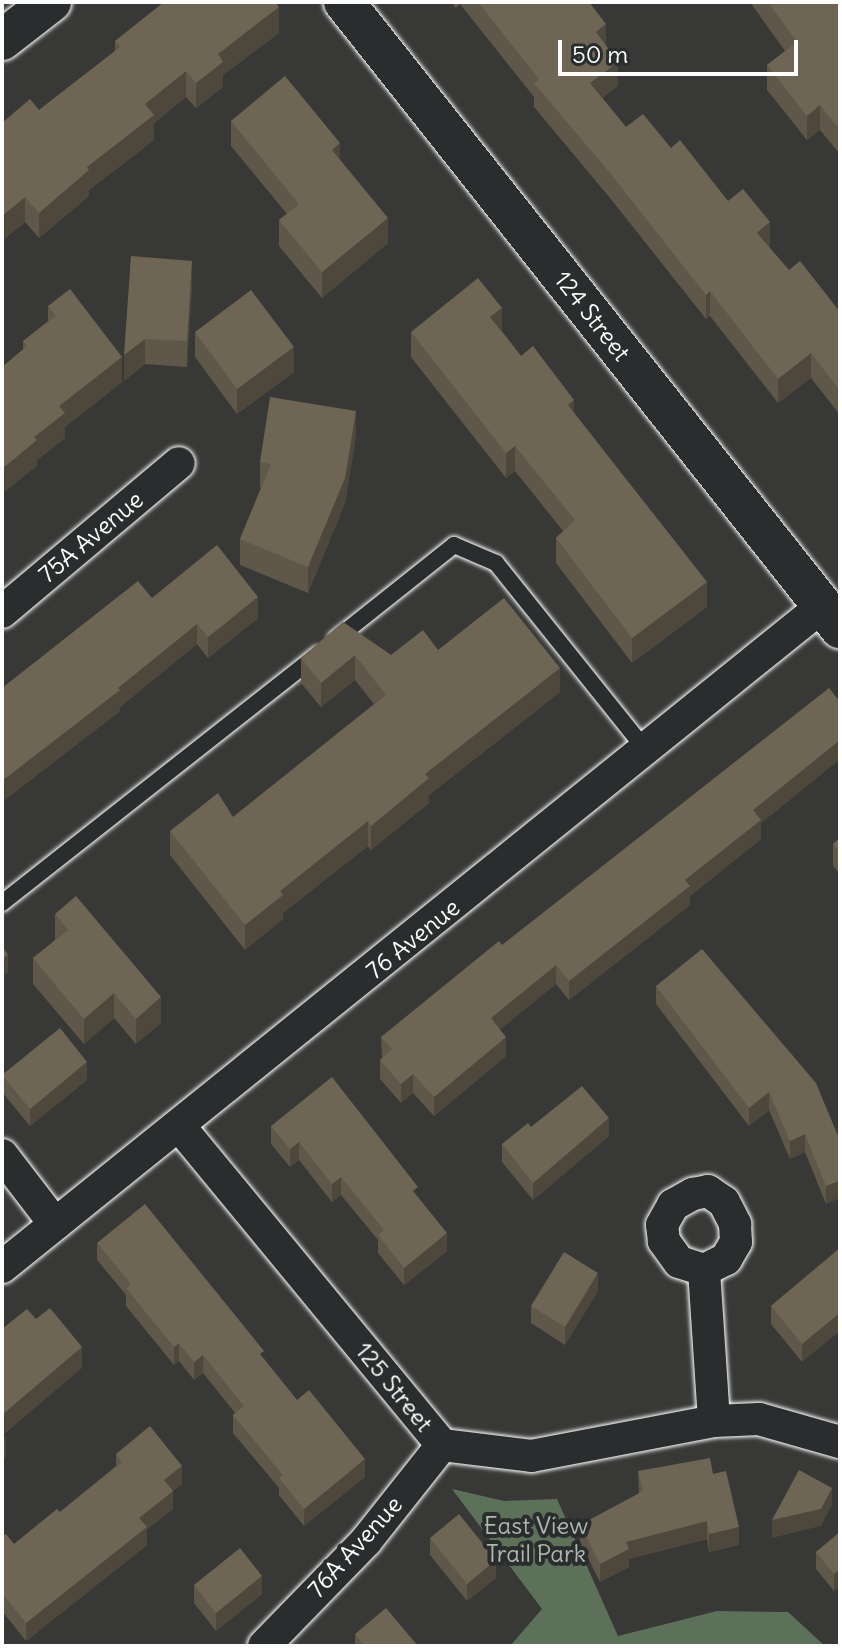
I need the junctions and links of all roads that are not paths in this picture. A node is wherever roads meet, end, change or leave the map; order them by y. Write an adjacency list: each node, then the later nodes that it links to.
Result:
1 (51, 2): 3 (street)
2 (344, 2): 6 (street, 124 Street)
3 (2, 40)
4 (179, 463): 5 (street, 75A Avenue)
5 (2, 612)
6 (832, 612): 7 (street, 76 Avenue)
7 (646, 750): 8 (lane); 9 (street, 76 Avenue)
8 (2, 903)
9 (180, 1127): 11 (street, 76 Avenue); 16 (street, 125 Street)
10 (2, 1155): 11 (street)
11 (55, 1224): 12 (street, 76 Avenue)
12 (2, 1267)
13 (704, 1270): 14 (street)
14 (714, 1421): 15 (street, 125 Street); 16 (street, 125 Street)
15 (840, 1442)
16 (442, 1445): 17 (street, 76A Avenue)
17 (264, 1646)

